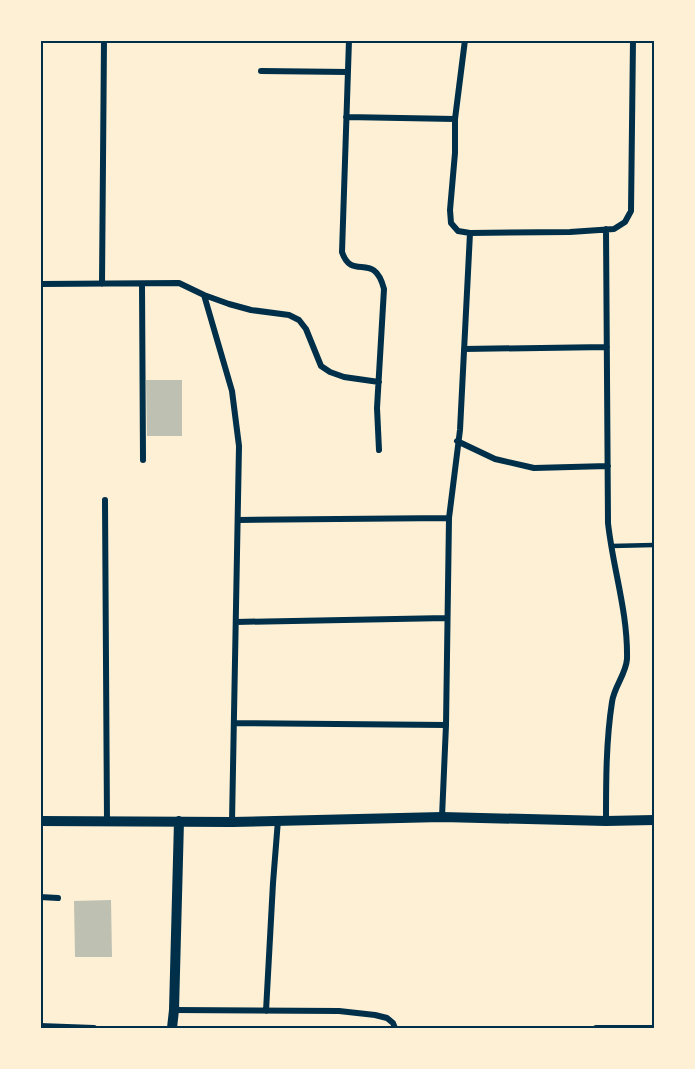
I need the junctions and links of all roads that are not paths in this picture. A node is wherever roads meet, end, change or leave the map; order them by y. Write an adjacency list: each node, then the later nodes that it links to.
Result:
1 (104, 40): 12 (street)
2 (349, 40): 6 (street)
3 (465, 40): 8 (street)
4 (633, 40): 9 (street)
5 (261, 71): 6 (street)
6 (348, 72): 7 (street)
7 (346, 117): 8 (street); 17 (street)
8 (455, 119): 10 (street)
9 (606, 230): 10 (street); 15 (street)
10 (470, 233): 16 (street)
11 (40, 284): 12 (street)
12 (102, 284): 13 (street)
13 (142, 284): 14 (street); 20 (street)
14 (204, 295): 17 (street); 24 (street)
15 (607, 347): 16 (street); 21 (street)
16 (464, 349): 18 (street)
17 (379, 382): 19 (street)
18 (457, 441): 21 (street); 23 (street)
19 (379, 450)
20 (143, 460)
21 (608, 466): 26 (street)
22 (105, 500): 37 (street)
23 (449, 518): 24 (street); 27 (street)
24 (238, 520): 28 (street)
25 (654, 545): 26 (lane)
26 (611, 546): 36 (street)
27 (447, 618): 28 (street); 30 (street)
28 (236, 622): 29 (street)
29 (234, 723): 30 (street); 38 (street)
30 (446, 725): 31 (street)
31 (442, 817): 32 (street); 36 (street)
32 (278, 820): 38 (street); 42 (street)
33 (654, 820): 36 (street)
34 (40, 821): 37 (street)
35 (179, 821): 37 (street); 38 (street); 41 (street)
36 (606, 821)
37 (107, 822)
38 (232, 822)
39 (40, 897): 40 (street)
40 (58, 898)
41 (174, 1010): 42 (street); 46 (street)
42 (267, 1011): 47 (street)
43 (40, 1026): 45 (street)
44 (654, 1028): 48 (street)
45 (94, 1029)
46 (172, 1029)
47 (395, 1029)
48 (596, 1029)

